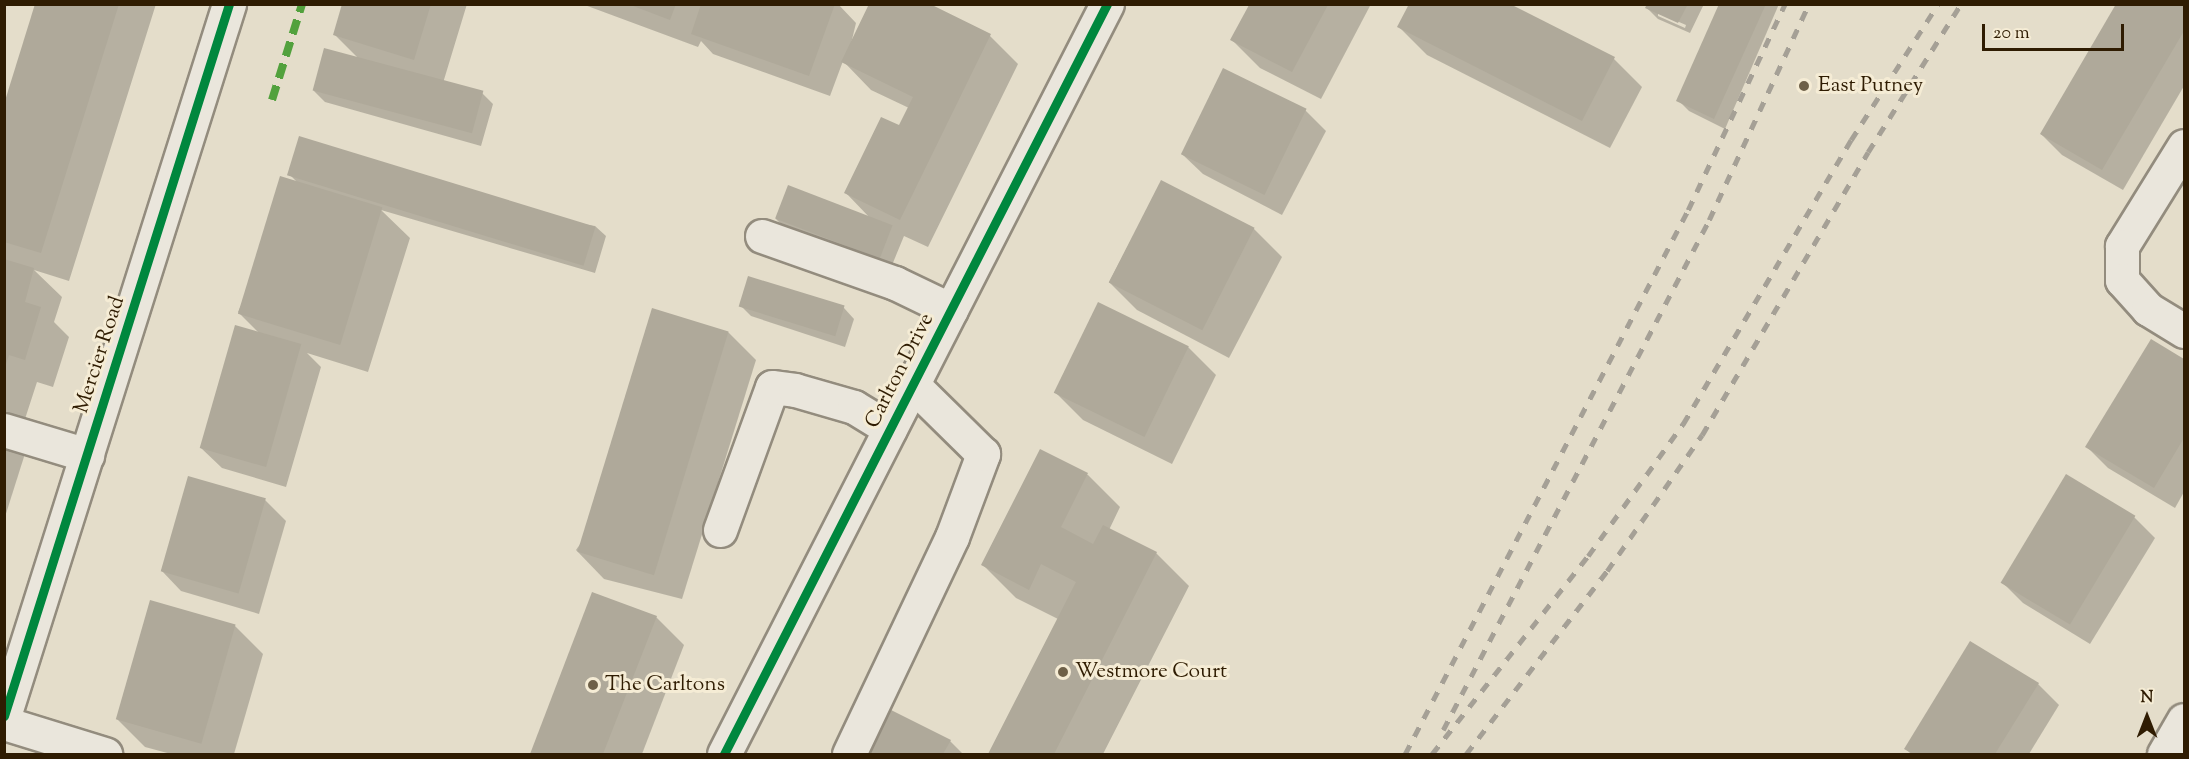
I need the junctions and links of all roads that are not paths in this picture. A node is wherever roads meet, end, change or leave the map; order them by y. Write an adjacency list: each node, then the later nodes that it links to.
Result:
1 (229, 4): 10 (street, Mercier Road)
2 (1107, 4): 5 (street, Carlton Drive)
3 (2184, 146): 6 (street)
4 (762, 236): 5 (street)
5 (951, 310): 7 (street, Carlton Drive)
6 (2184, 331)
7 (913, 385): 8 (street, Carlton Drive); 16 (street)
8 (890, 429): 11 (street); 15 (street, Carlton Drive)
9 (4, 430): 10 (street)
10 (87, 455): 12 (street, Mercier Road)
11 (720, 530)
12 (4, 716)
13 (4, 723): 14 (street)
14 (105, 754)
15 (724, 754)
16 (849, 754)

